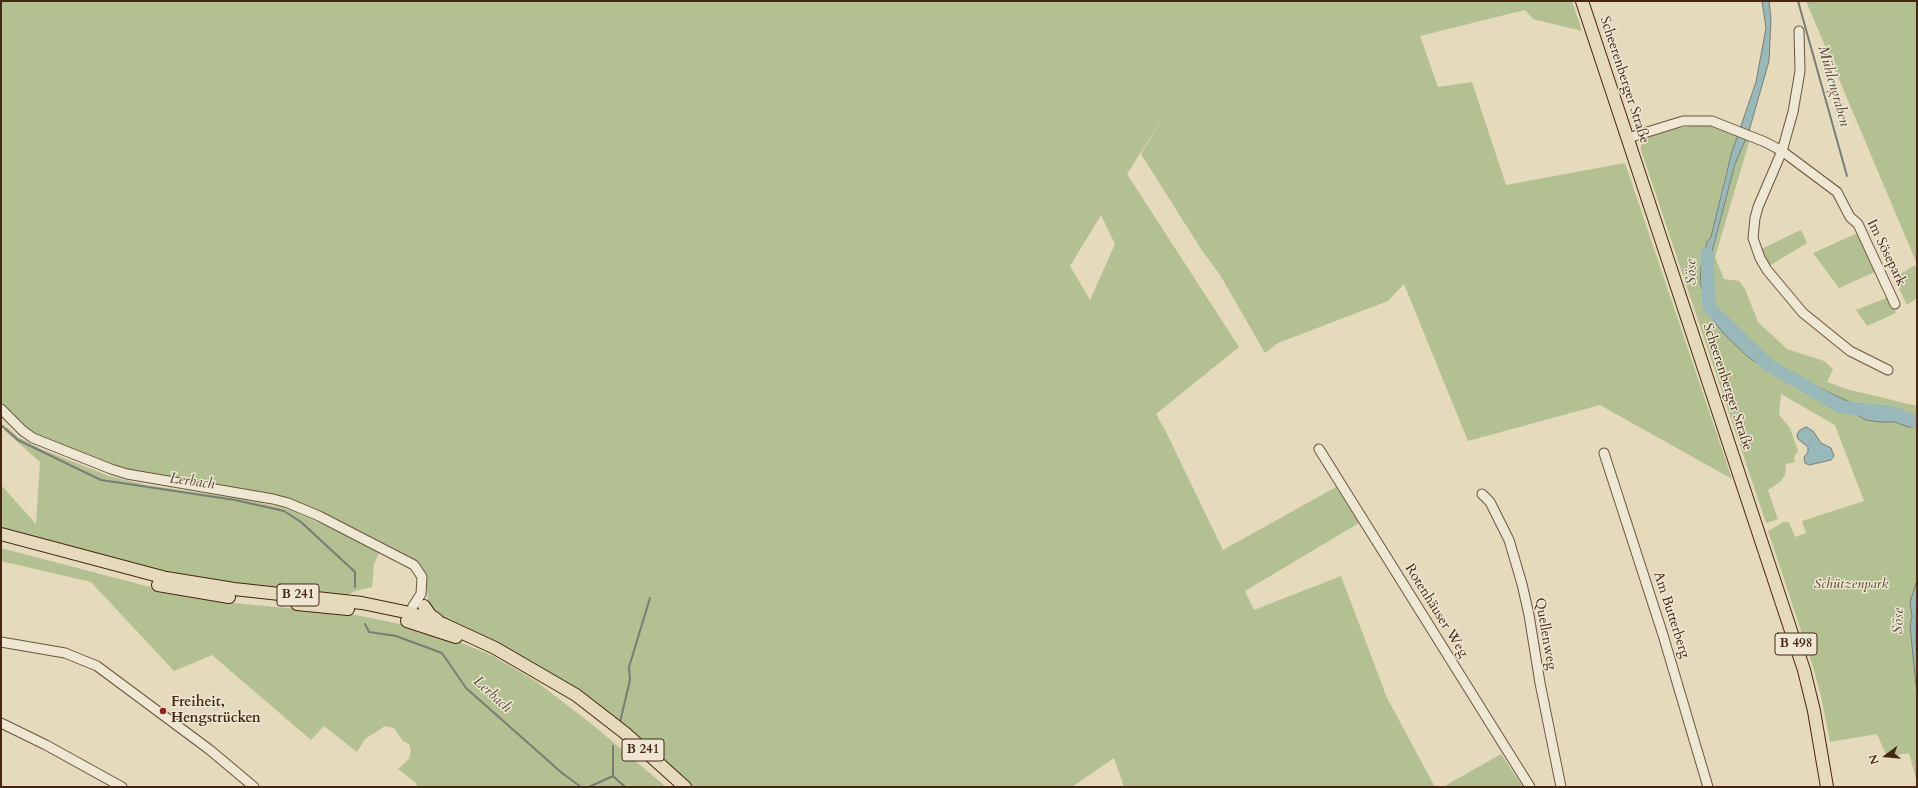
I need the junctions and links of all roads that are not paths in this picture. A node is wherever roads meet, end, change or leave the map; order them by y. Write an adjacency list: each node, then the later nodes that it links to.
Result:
1 (1582, 1): 3 (main road, Scheerenberger Straße / B 498)
2 (1800, 32): 4 (street)
3 (1631, 137): 4 (street, Im Sösepark); 23 (main road, Scheerenberger Straße / B 498)
4 (1782, 152): 5 (street, Im Sösepark); 6 (street)
5 (1895, 304)
6 (1888, 370)
7 (1, 409): 13 (street)
8 (1320, 449): 20 (street, Rotenhäuser Weg)
9 (1604, 453): 22 (street, Am Butterberg)
10 (1482, 494): 21 (street, Quellenweg)
11 (1, 534): 13 (main road, B 241)
12 (1, 543): 13 (main road, B 241)
13 (416, 612): 18 (main road, B 241); 19 (main road, B 241)
14 (1, 642): 17 (street)
15 (1, 723): 16 (street)
16 (122, 787)
17 (254, 787)
18 (675, 787)
19 (685, 787)
20 (1530, 787)
21 (1561, 787)
22 (1708, 787)
23 (1827, 787)

